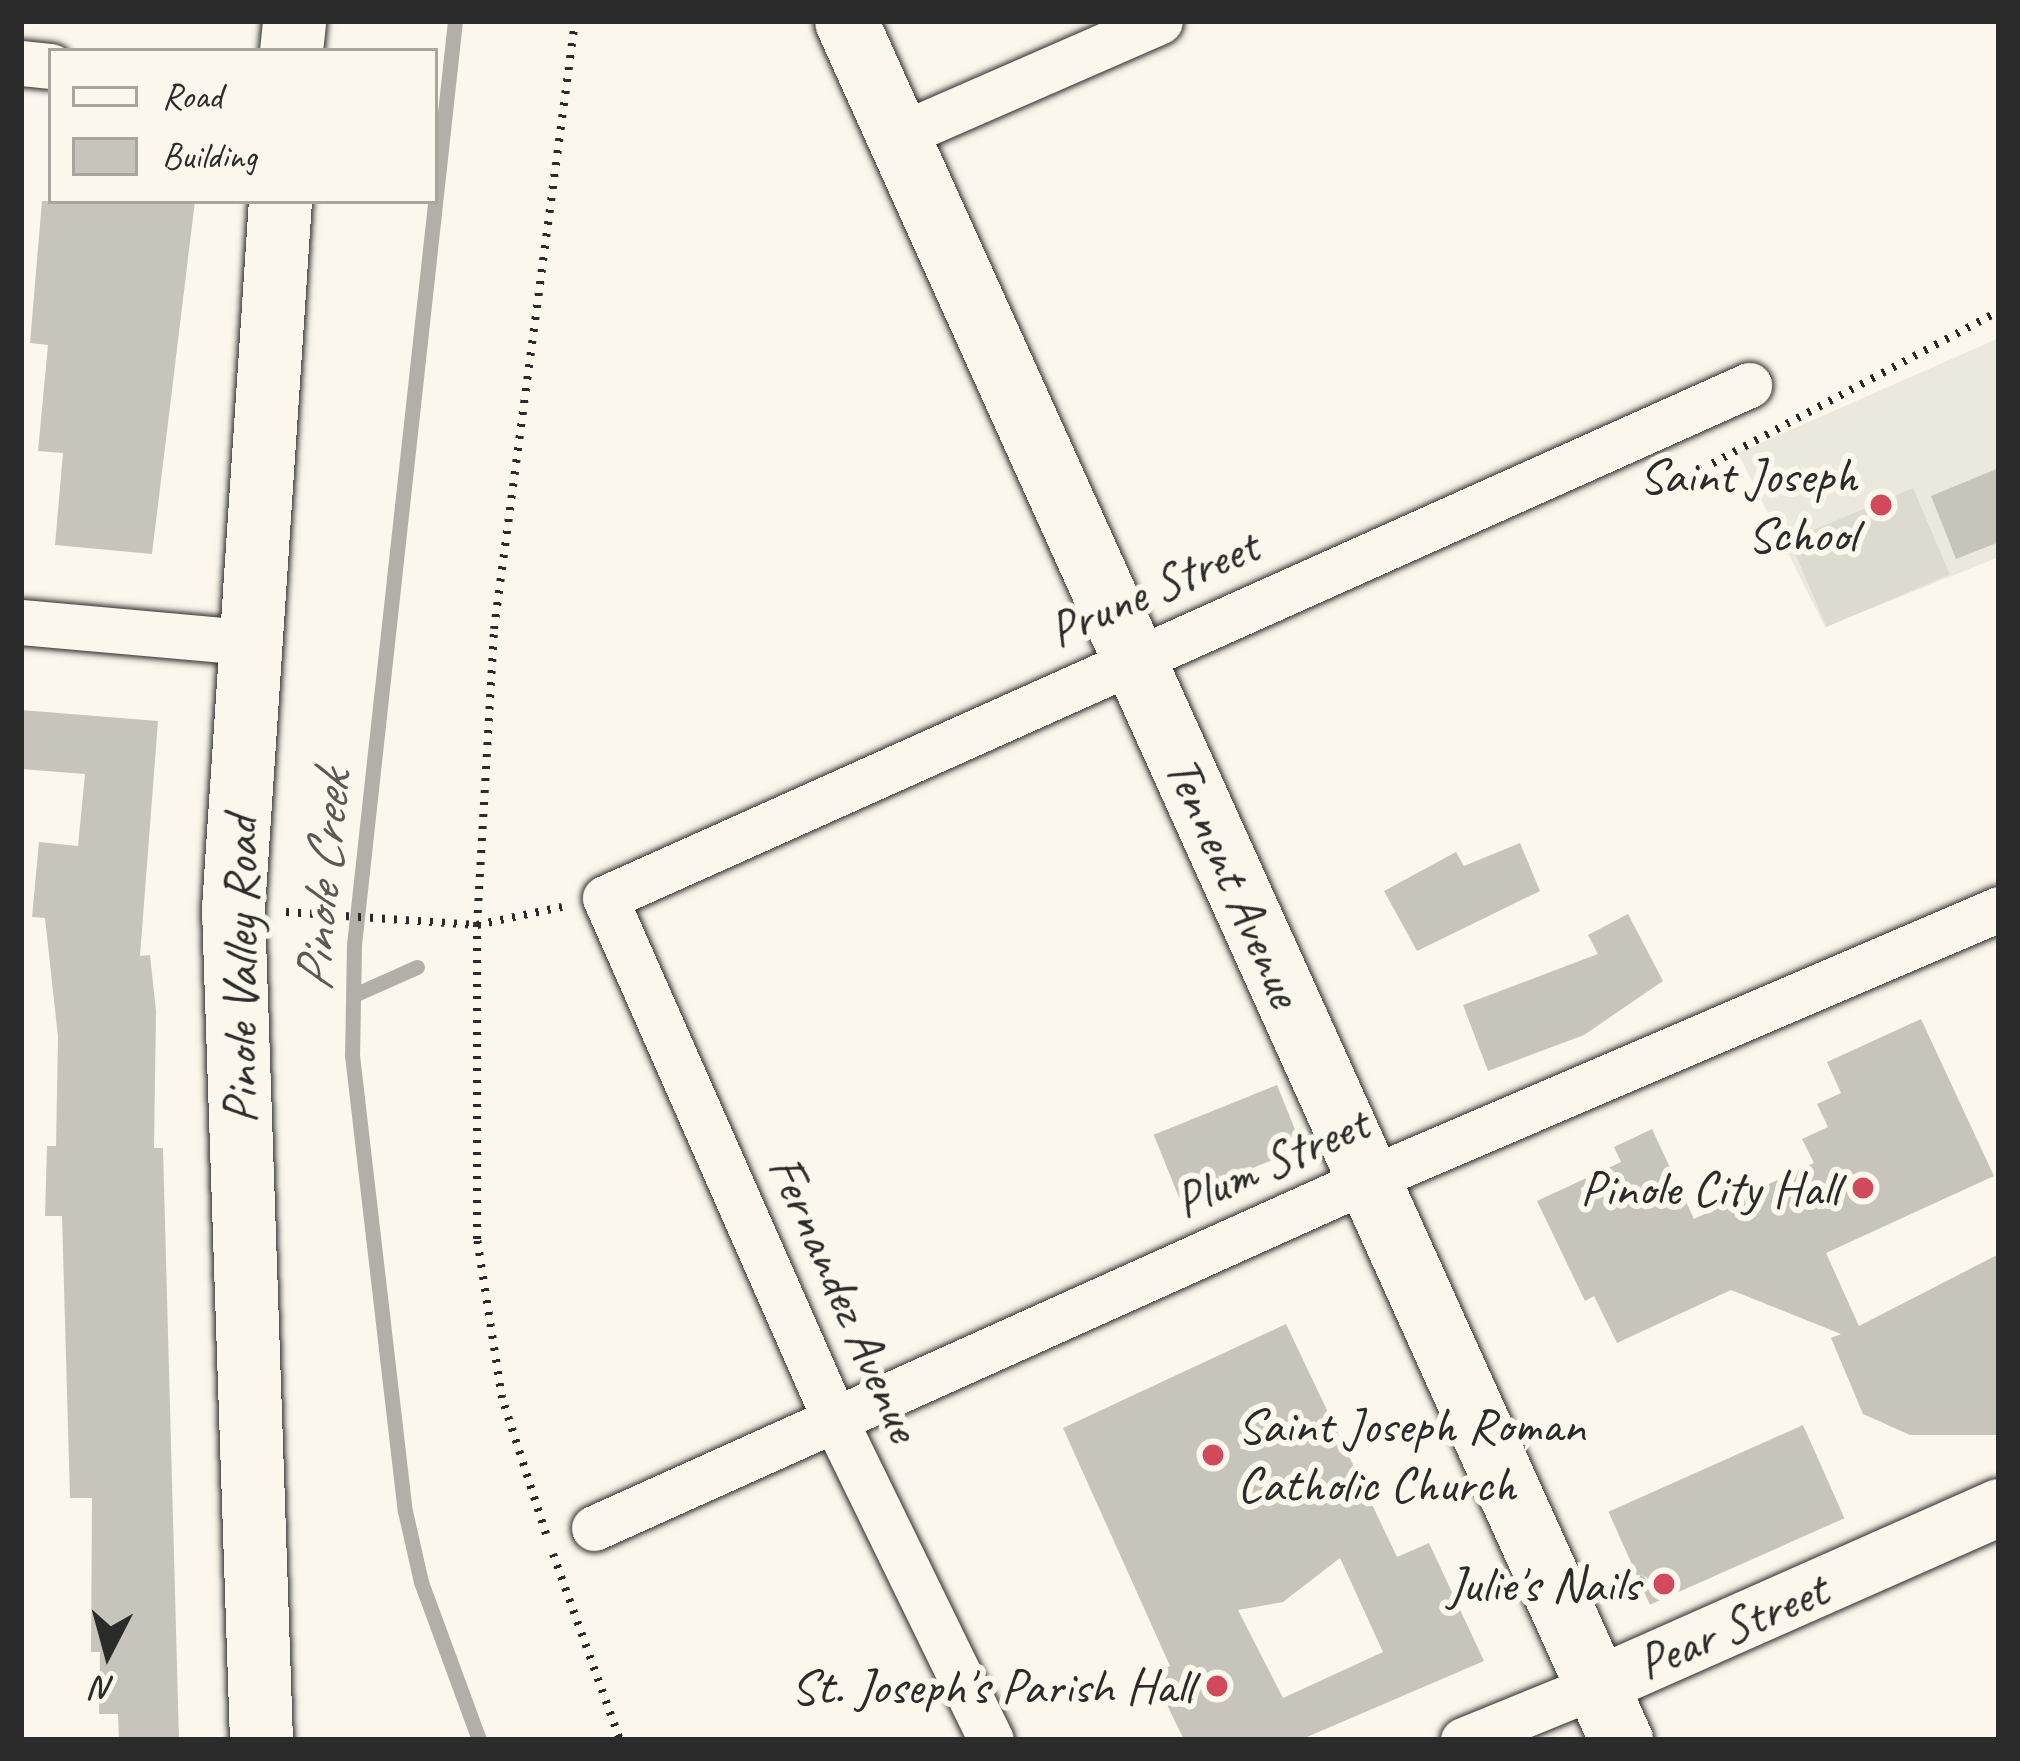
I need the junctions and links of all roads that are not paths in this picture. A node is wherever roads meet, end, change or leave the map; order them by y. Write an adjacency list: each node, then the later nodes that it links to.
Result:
1 (846, 21): 3 (main road, Tennent Avenue)
2 (1160, 21): 3 (street)
3 (895, 137): 8 (main road, Tennent Avenue)
4 (280, 204): 7 (main road, Pinole Valley Road)
5 (1748, 385): 8 (street, Prune Street)
6 (21, 622): 7 (street)
7 (247, 642): 16 (main road, Pinole Valley Road)
8 (1135, 658): 9 (street, Prune Street); 11 (main road, Tennent Avenue)
9 (605, 898): 12 (street, Fernandez Avenue)
10 (1999, 909): 11 (street, Plum Street)
11 (1367, 1180): 12 (street, Plum Street); 15 (main road, Tennent Avenue)
12 (835, 1420): 14 (street, Plum Street); 17 (street, Fernandez Avenue)
13 (1999, 1507): 15 (street, Pear Street)
14 (594, 1528)
15 (1608, 1713): 18 (street, Pear Street)
16 (260, 1740)
17 (991, 1740)
18 (1463, 1740)

